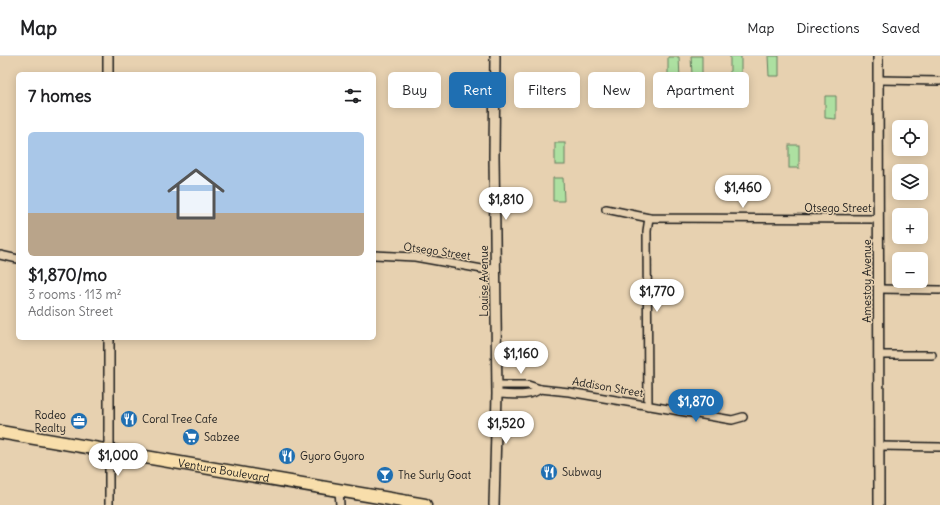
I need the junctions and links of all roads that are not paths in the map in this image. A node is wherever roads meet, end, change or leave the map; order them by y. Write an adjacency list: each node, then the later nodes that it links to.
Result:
1 (108, 56): 4 (street)
2 (495, 56): 13 (street, Louise Avenue)
3 (878, 56): 5 (street, Amestoy Avenue)
4 (108, 72)
5 (878, 80): 6 (street); 9 (street, Amestoy Avenue)
6 (940, 81)
7 (606, 209): 8 (street, Otsego Street)
8 (649, 218): 9 (street, Otsego Street); 20 (street)
9 (878, 219): 14 (street, Amestoy Avenue)
10 (0, 255): 12 (street)
11 (376, 255): 13 (street, Otsego Street)
12 (16, 258)
13 (496, 269): 19 (street, Louise Avenue)
14 (879, 289): 15 (street); 17 (street, Amestoy Avenue)
15 (940, 290)
16 (109, 340): 25 (street)
17 (879, 355): 18 (street); 23 (street, Amestoy Avenue)
18 (932, 355)
19 (497, 390): 20 (street, Addison Street); 30 (street, Louise Avenue)
20 (648, 406): 21 (street, Addison Street)
21 (743, 417)
22 (0, 432): 25 (main road, Ventura Boulevard)
23 (879, 446): 24 (street); 31 (street, Amestoy Avenue)
24 (940, 447)
25 (109, 450): 26 (main road, Ventura Boulevard); 27 (street)
26 (340, 490): 28 (street); 29 (main road, Ventura Boulevard)
27 (109, 505)
28 (340, 505)
29 (425, 505)
30 (494, 505)
31 (879, 505)

